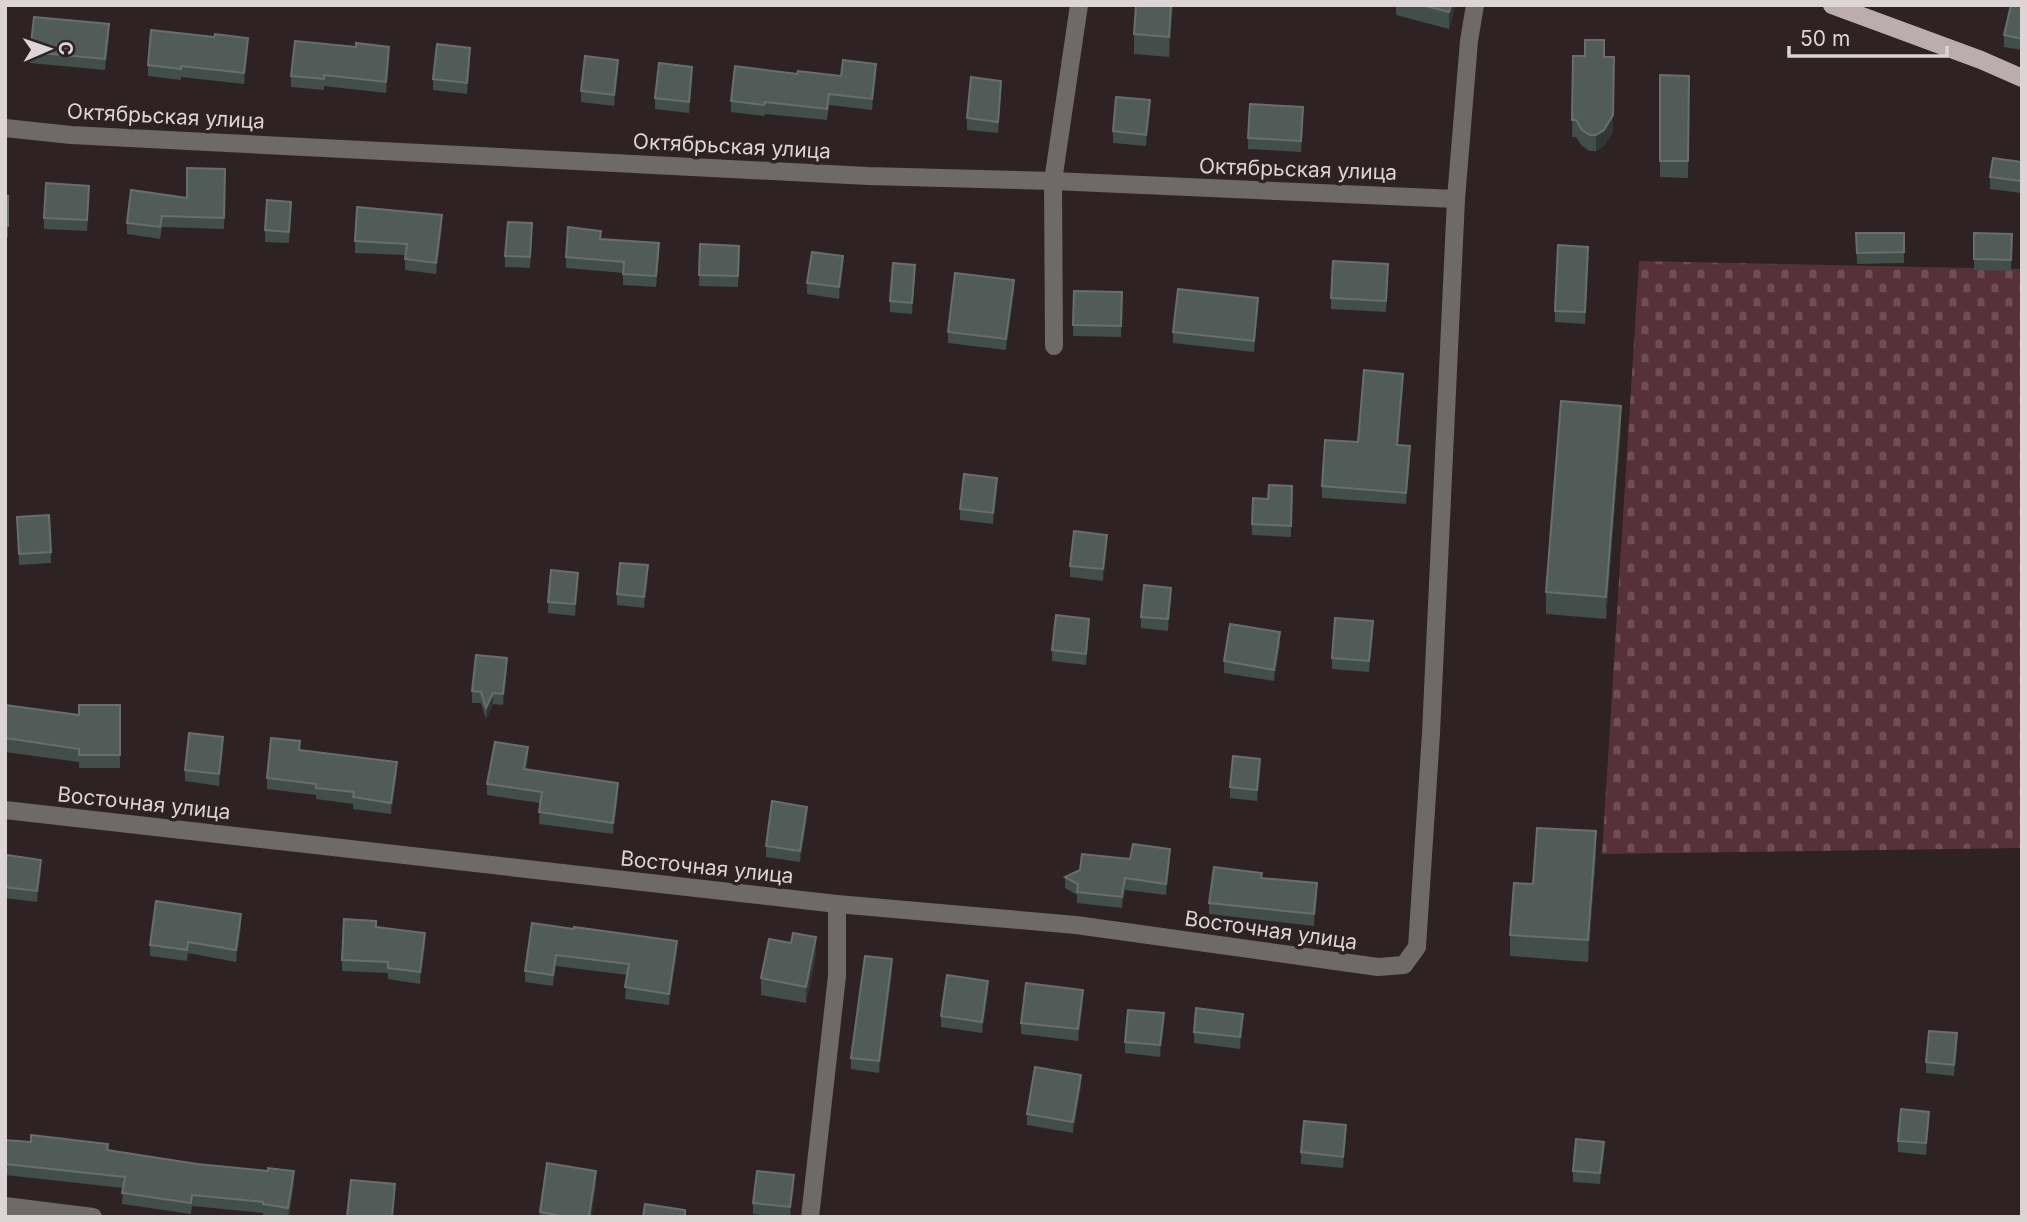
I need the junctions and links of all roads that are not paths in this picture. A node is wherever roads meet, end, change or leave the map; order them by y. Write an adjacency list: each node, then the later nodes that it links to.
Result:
1 (1079, 5): 6 (street)
2 (1475, 5): 7 (street)
3 (1832, 5): 4 (main road)
4 (2022, 78)
5 (5, 128): 6 (street, Октябрьская улица)
6 (1053, 181): 7 (street, Октябрьская улица); 8 (street)
7 (1456, 199): 10 (street, Восточная улица)
8 (1054, 346)
9 (5, 810): 10 (street, Восточная улица)
10 (837, 904): 13 (street)
11 (5, 1206): 12 (street)
12 (93, 1217)
13 (810, 1217)

